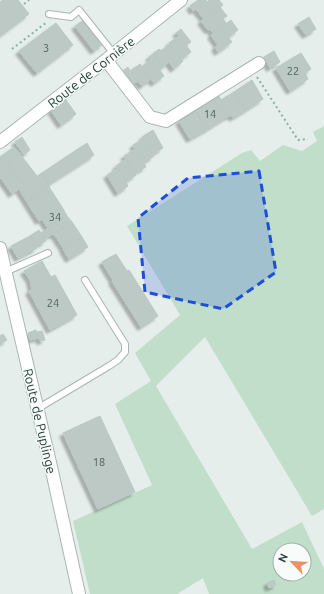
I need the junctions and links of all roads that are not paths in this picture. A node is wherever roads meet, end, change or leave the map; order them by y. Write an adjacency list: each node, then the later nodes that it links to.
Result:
1 (181, 0): 3 (street, Route de Cornière)
2 (49, 14): 3 (lane)
3 (110, 57): 4 (street); 5 (street, Route de Cornière)
4 (255, 66)
5 (0, 142)
6 (0, 248): 8 (street, Route de Puplinge)
7 (48, 253): 8 (lane)
8 (3, 270): 10 (street, Route de Puplinge)
9 (85, 280): 10 (lane)
10 (37, 409): 11 (street, Route de Puplinge)
11 (79, 594)

